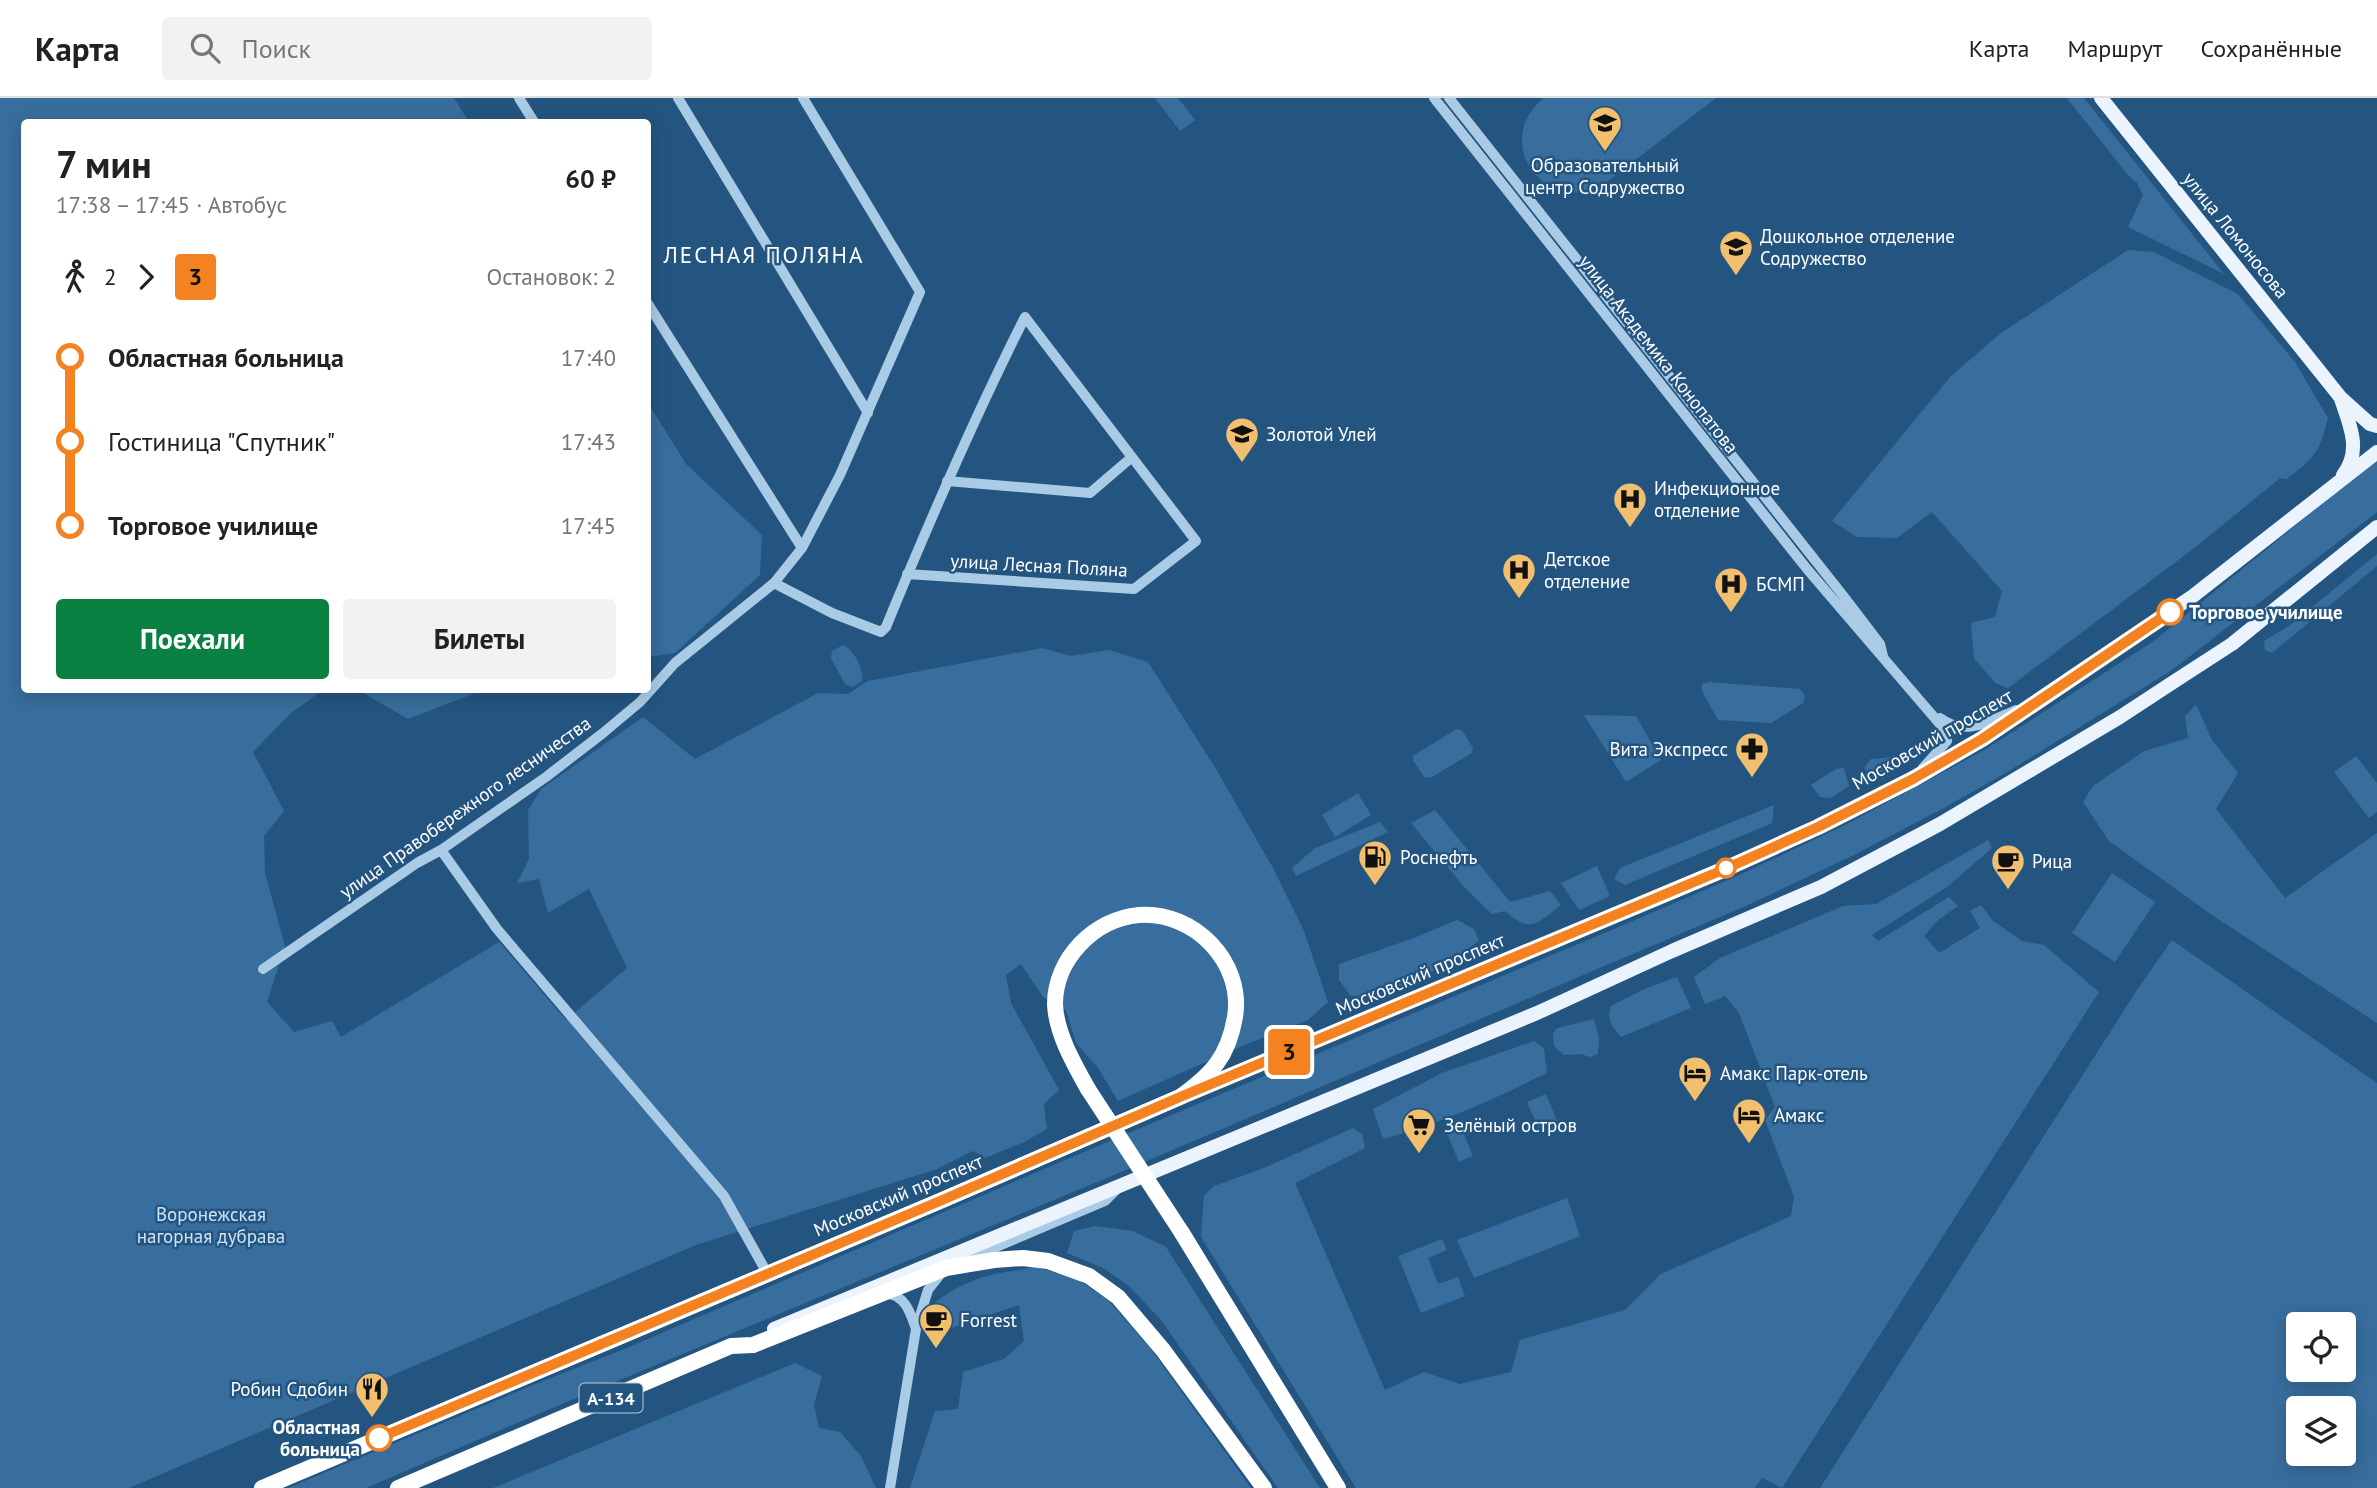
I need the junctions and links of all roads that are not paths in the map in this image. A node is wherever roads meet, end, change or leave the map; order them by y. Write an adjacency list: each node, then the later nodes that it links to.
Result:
1 (519, 98): 7 (street)
2 (678, 98): 10 (street)
3 (803, 98): 10 (street)
4 (1434, 98): 20 (street, улица Академика Конопатова)
5 (1449, 98): 20 (street, улица Академика Конопатова)
6 (2101, 98): 9 (main road, улица Ломоносова)
7 (532, 119)
8 (651, 309): 17 (street)
9 (2341, 398): 11 (main road, улица Ломоносова); 15 (main road, улица Ломоносова)
10 (867, 413): 17 (street)
11 (2377, 426)
12 (2377, 452): 15 (main road, Московский проспект)
13 (1132, 457): 14 (street); 14 (street); 18 (street, улица Лесная Поляна)
14 (947, 481): 18 (street)
15 (2333, 488): 23 (main road, Московский проспект)
16 (2377, 527): 29 (main road)
17 (802, 548): 19 (street)
18 (907, 574): 19 (street)
19 (774, 583): 21 (street, улица Правобережного лесничества)
20 (1885, 662): 24 (street, улица Академика Конопатова)
21 (651, 690)
22 (648, 693): 26 (street, улица Правобережного лесничества)
23 (2040, 700): 24 (street); 25 (main road, Московский проспект)
24 (1932, 712): 25 (street)
25 (1913, 779): 28 (main road, Московский проспект)
26 (441, 849): 27 (street, улица Правобережного лесничества); 31 (street)
27 (264, 969)
28 (1180, 1097): 31 (highway, Московский проспект / А-134); 39 (highway, bridge)
29 (1123, 1183): 30 (street); 34 (main road)
30 (946, 1268): 32 (highway); 33 (street); 38 (highway)
31 (767, 1273): 35 (highway, Московский проспект / А-134)
32 (883, 1293): 33 (street); 34 (highway)
33 (916, 1329): 37 (street)
34 (731, 1346): 36 (highway, А-134)
35 (262, 1488)
36 (398, 1488)
37 (890, 1488)
38 (1264, 1488)
39 (1338, 1488)

